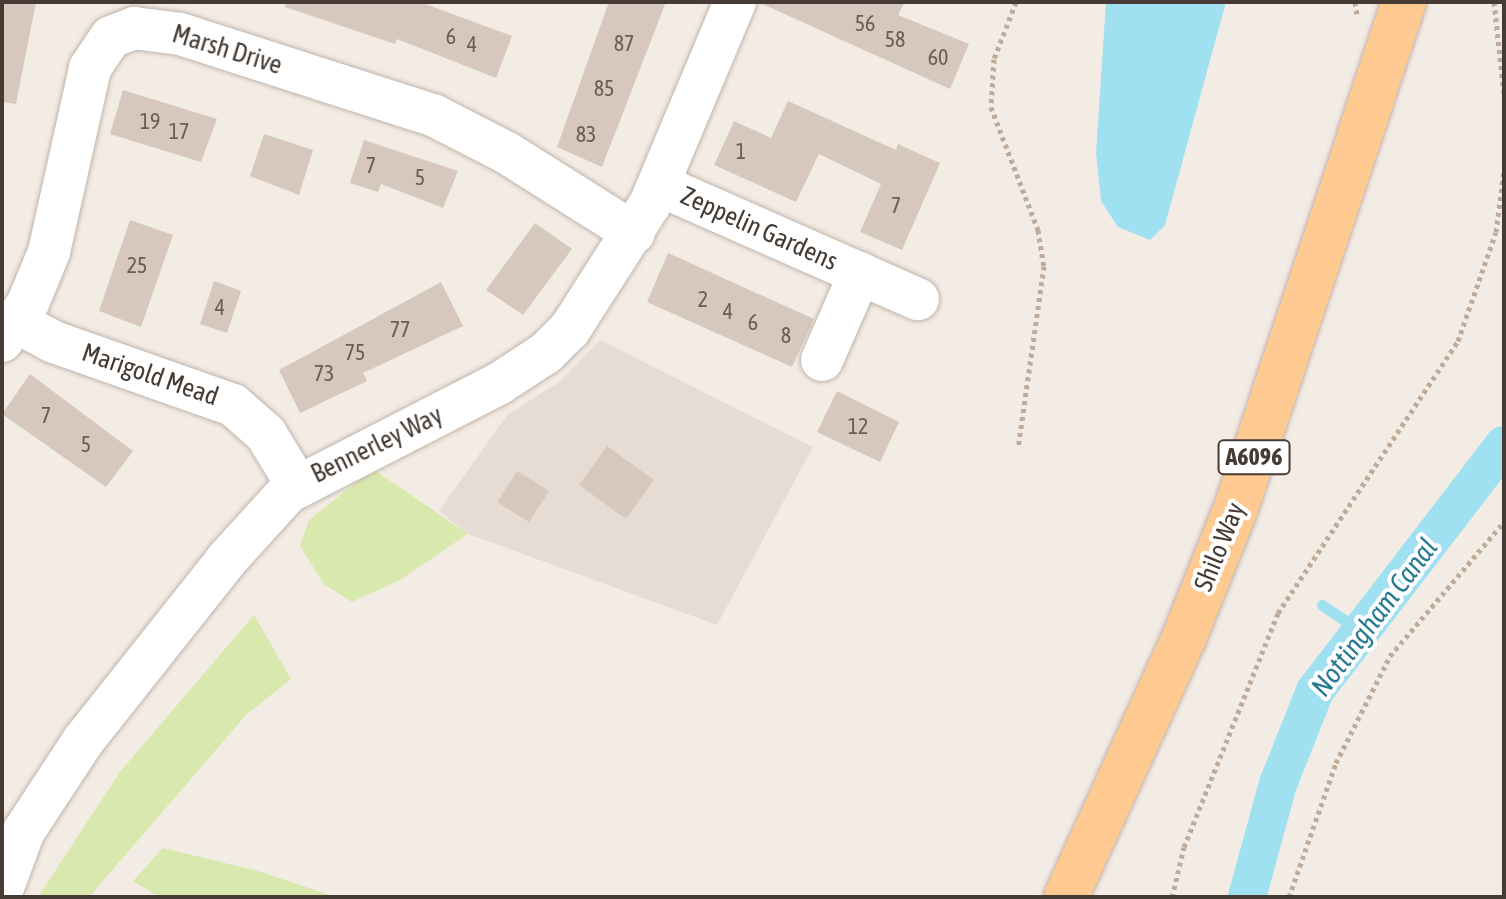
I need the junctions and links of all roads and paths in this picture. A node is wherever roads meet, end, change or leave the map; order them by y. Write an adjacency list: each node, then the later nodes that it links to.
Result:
1 (735, 2): 7 (street, Bennerley Way)
2 (1016, 2): 13 (path)
3 (1404, 2): 17 (main road, Shilo Way / A6096)
4 (1494, 2): 5 (path)
5 (1504, 94)
6 (1504, 170): 18 (path)
7 (659, 185): 8 (street, Bennerley Way); 9 (street, Zeppelin Gardens)
8 (634, 233): 11 (street, Marsh Drive); 14 (street, Bennerley Way)
9 (860, 273): 10 (street, Zeppelin Gardens); 12 (street, Zeppelin Gardens)
10 (918, 299)
11 (9, 331): 14 (street, Marigold Mead)
12 (822, 360)
13 (1018, 448)
14 (297, 485): 16 (street, Bennerley Way)
15 (1504, 522): 19 (path)
16 (2, 890)
17 (1066, 897)
18 (1172, 897)
19 (1289, 897)

